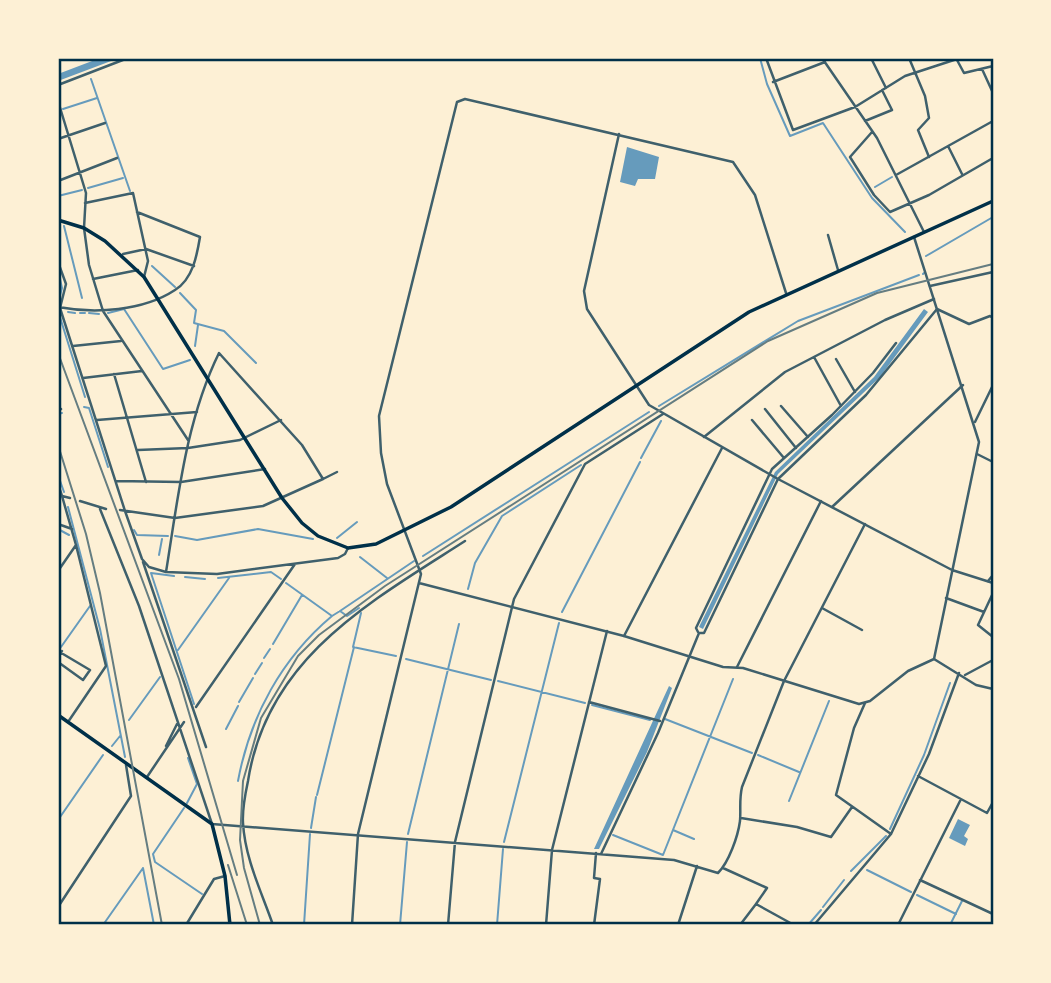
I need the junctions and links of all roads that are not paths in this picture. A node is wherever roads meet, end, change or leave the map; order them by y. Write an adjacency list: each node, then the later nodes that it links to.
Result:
1 (128, 58): 12 (street)
2 (766, 58): 11 (street)
3 (822, 58): 7 (street)
4 (871, 58): 13 (street)
5 (909, 58): 10 (street)
6 (956, 59): 9 (street); 10 (street)
7 (825, 62): 11 (street); 16 (street)
8 (993, 66): 9 (street)
9 (982, 69): 14 (street)
10 (915, 73): 13 (street); 25 (street)
11 (773, 82): 16 (street)
12 (58, 85)
13 (884, 89): 16 (street); 17 (street)
14 (993, 93)
15 (58, 101): 22 (street)
16 (855, 107): 17 (street)
17 (864, 121): 20 (street)
18 (993, 121): 24 (street)
19 (105, 122): 22 (street)
20 (873, 132): 29 (street); 34 (street)
21 (619, 134): 51 (street); 69 (street); 119 (street)
22 (69, 135): 23 (street); 28 (street)
23 (58, 139)
24 (948, 146): 25 (street); 30 (street)
25 (929, 157): 29 (street)
26 (117, 158): 28 (street)
27 (993, 158): 30 (street)
28 (80, 172): 31 (street); 33 (street)
29 (895, 175): 34 (street)
30 (963, 175): 34 (street)
31 (58, 181)
32 (993, 201): 38 (main road)
33 (85, 203): 35 (street); 37 (street)
34 (910, 204): 38 (street)
35 (138, 212): 41 (street); 44 (street)
36 (58, 220): 37 (main road)
37 (84, 228): 42 (main road); 49 (street)
38 (924, 232): 40 (main road)
39 (828, 235): 46 (street)
40 (914, 237): 46 (main road); 50 (street)
41 (146, 249): 42 (street); 44 (street); 48 (street)
42 (123, 254): 45 (main road)
43 (58, 262): 54 (street)
44 (194, 266): 52 (street)
45 (138, 270): 48 (main road); 49 (street)
46 (838, 270): 51 (main road)
47 (993, 272): 50 (street)
48 (144, 277): 52 (main road)
49 (93, 279): 56 (street)
50 (930, 286): 53 (street)
51 (786, 293): 69 (main road)
52 (159, 299): 56 (street); 68 (main road)
53 (934, 299): 55 (street); 63 (street)
54 (59, 307): 56 (street); 60 (street)
55 (937, 309): 57 (street); 62 (street); 70 (street)
56 (103, 310): 58 (street)
57 (993, 318)
58 (121, 341): 60 (street); 65 (street)
59 (896, 344): 61 (street)
60 (73, 346): 67 (street)
61 (894, 348): 62 (street); 72 (street)
62 (900, 352): 100 (street)
63 (814, 357): 76 (street); 87 (street)
64 (836, 359): 72 (street)
65 (142, 371): 66 (street); 79 (street)
66 (114, 374): 67 (street); 81 (street)
67 (83, 378): 73 (street)
68 (209, 379): 78 (street); 83 (street); 86 (main road)
69 (636, 385): 80 (street); 119 (main road)
70 (962, 385): 85 (street); 111 (street)
71 (993, 385): 85 (street)
72 (855, 392): 76 (street)
73 (90, 401): 74 (street); 82 (street)
74 (85, 403)
75 (781, 406): 88 (street)
76 (841, 406): 88 (street)
77 (765, 409): 92 (street)
78 (197, 412): 79 (street); 89 (street)
79 (170, 414): 81 (street); 89 (street)
80 (663, 414): 87 (street); 135 (street)
81 (127, 418): 82 (street); 93 (street)
82 (97, 420): 102 (street)
83 (281, 420): 86 (street); 101 (street)
84 (752, 420): 95 (street)
85 (975, 422): 94 (street)
86 (245, 437): 90 (street); 97 (main road)
87 (703, 437): 91 (street)
88 (808, 437): 92 (street)
89 (189, 441): 90 (street)
90 (188, 448): 93 (street); 104 (street)
91 (722, 448): 99 (street); 141 (street)
92 (796, 448): 95 (street)
93 (138, 450): 103 (street)
94 (977, 454): 96 (street); 127 (street)
95 (784, 458): 99 (street)
96 (993, 461)
97 (265, 469): 104 (street); 108 (main road)
98 (337, 472): 101 (street)
99 (771, 475): 100 (street); 140 (street)
100 (777, 478): 110 (street); 140 (street)
101 (323, 479): 108 (street)
102 (116, 481): 103 (street); 114 (street)
103 (146, 482): 104 (street)
104 (181, 482): 115 (street)
105 (58, 484): 106 (street)
106 (62, 496): 107 (street); 118 (street)
107 (70, 498)
108 (282, 498): 115 (street); 122 (main road)
109 (79, 501): 112 (street)
110 (821, 501): 111 (street); 148 (street)
111 (832, 507): 117 (street)
112 (100, 509): 113 (street); 159 (street)
113 (106, 509)
114 (122, 511): 115 (street); 123 (street)
115 (175, 518): 128 (street)
116 (58, 524): 118 (street)
117 (865, 524): 127 (street); 136 (street)
118 (72, 529): 121 (street)
119 (406, 530): 122 (main road); 126 (street)
120 (465, 541): 126 (street)
121 (76, 545): 125 (street); 157 (street)
122 (348, 548): 124 (street)
123 (142, 559): 128 (street); 160 (street)
124 (295, 564): 128 (street); 154 (street)
125 (58, 570)
126 (421, 570): 131 (street); 170 (street)
127 (952, 570): 130 (street); 134 (street)
128 (166, 572)
129 (993, 575): 130 (street)
130 (988, 581): 132 (street)
131 (419, 583): 135 (street); 171 (street)
132 (993, 583)
133 (993, 593): 137 (street)
134 (946, 598): 137 (street); 145 (street)
135 (513, 607): 139 (street); 173 (street)
136 (822, 608): 138 (street); 150 (street)
137 (984, 611): 142 (street)
138 (862, 630)
139 (607, 631): 141 (street); 152 (street)
140 (699, 633): 144 (street)
141 (624, 635): 144 (street)
142 (993, 637)
143 (60, 651): 146 (street); 146 (street)
144 (689, 655): 148 (street); 156 (street)
145 (934, 659): 149 (street); 153 (street)
146 (58, 660)
147 (993, 660): 149 (street)
148 (737, 667): 150 (street)
149 (961, 674): 151 (street); 163 (street)
150 (784, 681): 153 (street); 168 (street)
151 (993, 689)
152 (589, 702): 156 (street); 174 (street)
153 (865, 703): 167 (street)
154 (195, 707)
155 (58, 715): 157 (main road)
156 (660, 721): 175 (street)
157 (68, 722): 162 (main road)
158 (184, 722): 161 (street)
159 (179, 724): 161 (street); 169 (street)
160 (206, 747)
161 (165, 749): 164 (street)
162 (126, 763): 164 (main road); 181 (street)
163 (918, 776): 165 (street); 172 (street)
164 (146, 777): 169 (main road)
165 (961, 799): 166 (street); 179 (street)
166 (993, 802)
167 (852, 807): 168 (street); 172 (street)
168 (741, 818): 177 (street)
169 (212, 824): 170 (street); 178 (main road)
170 (243, 825): 171 (street); 185 (street)
171 (358, 834): 173 (street); 186 (street)
172 (891, 834): 193 (street)
173 (455, 842): 174 (street); 187 (street)
174 (552, 850): 175 (street); 188 (street)
175 (598, 853): 176 (street); 189 (street)
176 (697, 866): 177 (street); 190 (street)
177 (723, 868): 180 (street)
178 (225, 876): 183 (street); 184 (main road)
179 (920, 880): 182 (street); 194 (street)
180 (756, 904): 191 (street); 192 (street)
181 (58, 907)
182 (993, 914)
183 (186, 925)
184 (230, 925)
185 (274, 925)
186 (352, 925)
187 (448, 925)
188 (545, 925)
189 (594, 925)
190 (678, 925)
191 (740, 925)
192 (794, 925)
193 (814, 925)
194 (898, 925)

